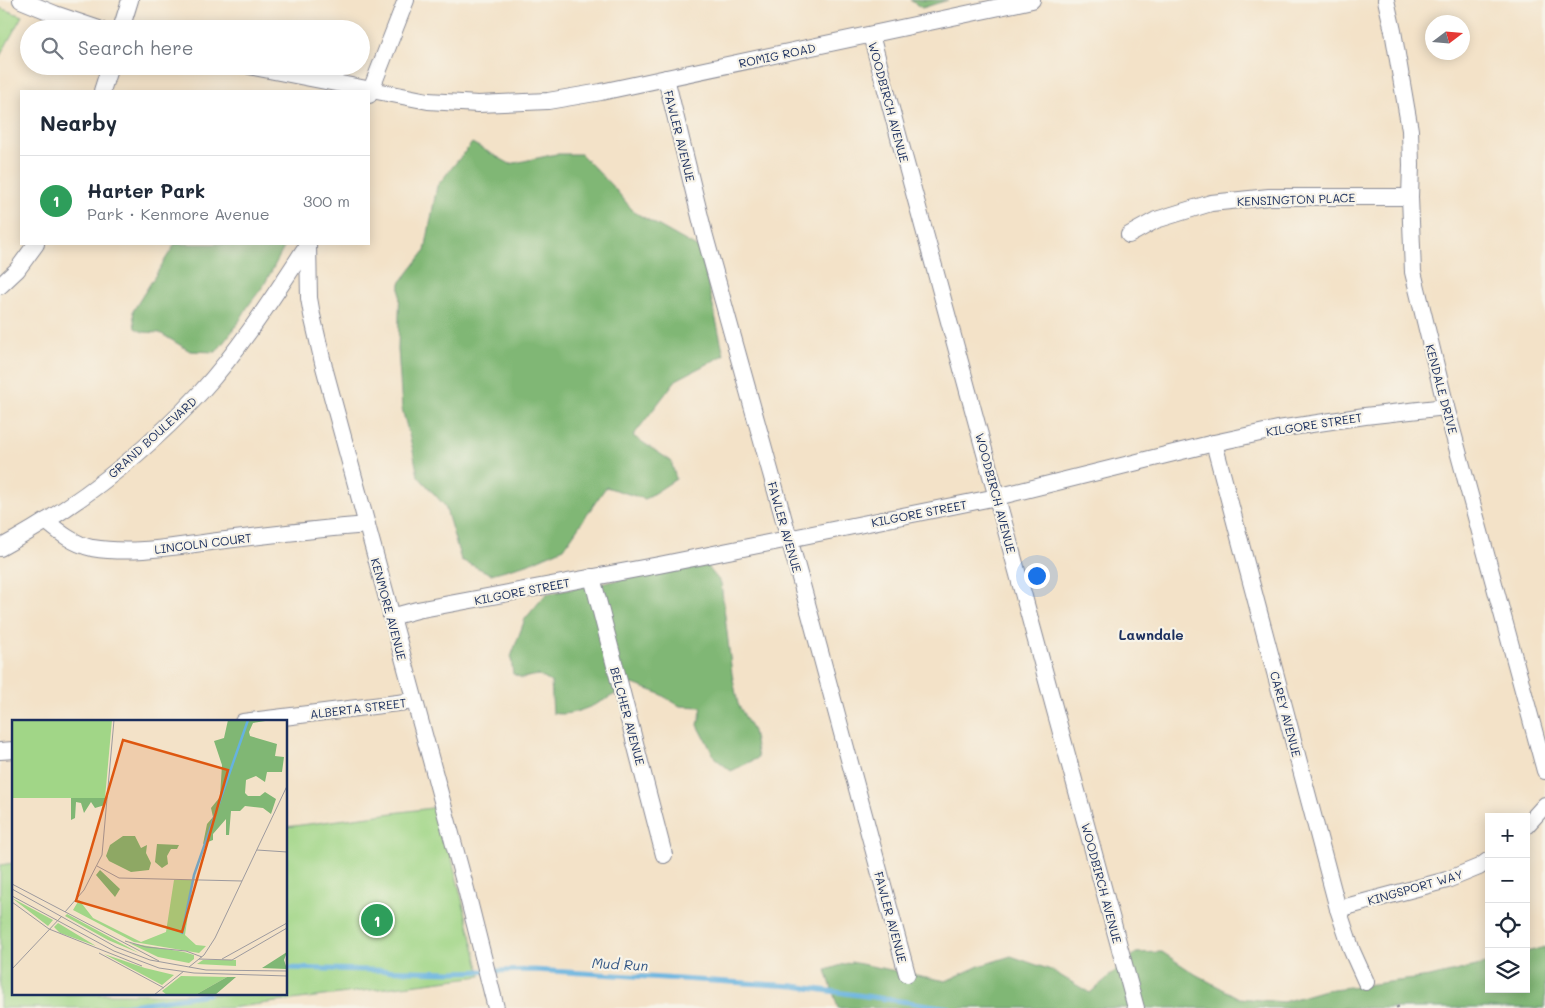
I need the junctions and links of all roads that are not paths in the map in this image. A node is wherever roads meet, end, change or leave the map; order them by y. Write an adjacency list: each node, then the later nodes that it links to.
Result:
1 (21, 0): 6 (street)
2 (130, 0): 7 (street)
3 (406, 0): 14 (street)
4 (1032, 0): 8 (street, ROMIG ROAD)
5 (1386, 0): 15 (street, KENDALE DRIVE)
6 (73, 20)
7 (124, 20)
8 (871, 35): 11 (street, ROMIG ROAD); 23 (street, WOODBIRCH AVENUE)
9 (107, 75): 12 (street)
10 (291, 75): 13 (street, ROMIG ROAD)
11 (666, 78): 14 (street, ROMIG ROAD); 26 (street, FAWLER AVENUE)
12 (102, 90)
13 (361, 90)
14 (370, 92)
15 (1410, 197): 16 (street, KENSINGTON PLACE); 21 (street, KENDALE DRIVE)
16 (1129, 235)
17 (35, 245): 20 (street)
18 (307, 245): 24 (street, GRAND BOULEVARD)
19 (308, 245): 25 (street, KENMORE AVENUE)
20 (0, 286)
21 (1446, 407): 22 (street, KILGORE STREET); 32 (street, KENDALE DRIVE)
22 (1214, 443): 23 (street, KILGORE STREET); 37 (street, CAREY AVENUE)
23 (996, 497): 26 (street, KILGORE STREET); 40 (street, WOODBIRCH AVENUE)
24 (46, 522): 25 (street, LINCOLN COURT); 27 (street, GRAND BOULEVARD)
25 (367, 525): 29 (street, KENMORE AVENUE)
26 (788, 539): 28 (street, KILGORE STREET); 38 (street, FAWLER AVENUE)
27 (0, 548)
28 (592, 578): 29 (street, KILGORE STREET); 35 (street, BELCHER AVENUE)
29 (391, 617): 30 (street, KENMORE AVENUE)
30 (414, 701): 31 (street, ALBERTA STREET); 41 (street, KENMORE AVENUE)
31 (260, 720)
32 (1545, 771)
33 (1545, 805): 34 (street)
34 (1530, 822)
35 (664, 855)
36 (1485, 862): 37 (street, KINGSPORT WAY)
37 (1338, 909): 39 (street, CAREY AVENUE)
38 (907, 974)
39 (1366, 982)
40 (1136, 1007)
41 (496, 1008)

